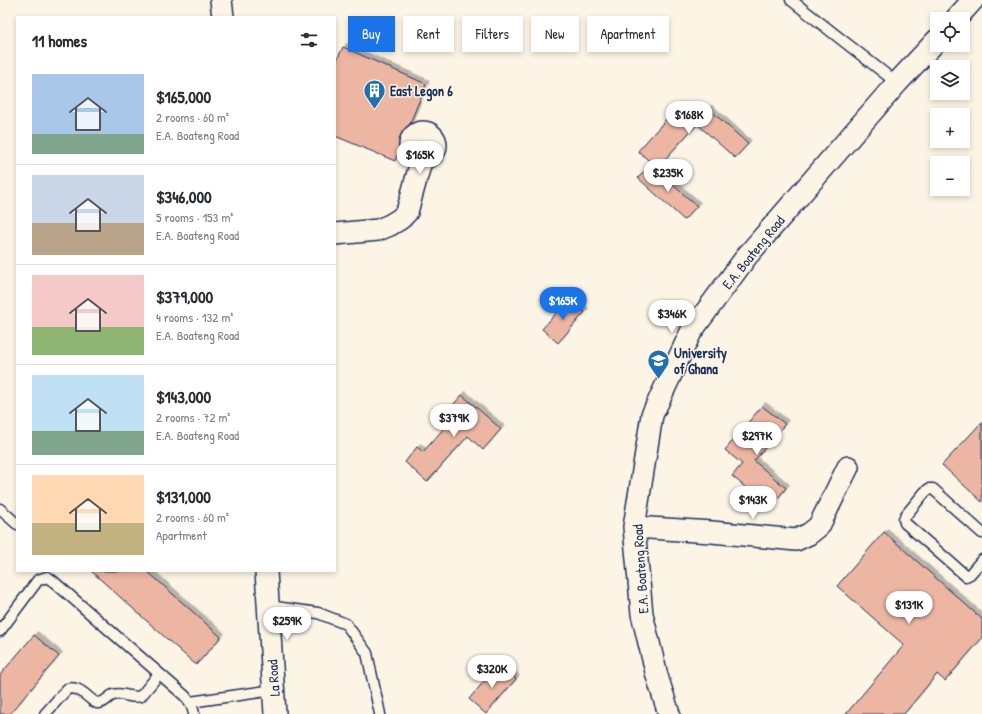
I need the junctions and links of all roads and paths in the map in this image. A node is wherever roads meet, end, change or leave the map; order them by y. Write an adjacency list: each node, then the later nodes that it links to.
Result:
1 (221, 0): 5 (street)
2 (791, 0): 7 (lane)
3 (973, 0): 4 (street)
4 (962, 12)
5 (223, 16)
6 (930, 48): 7 (street, E.A. Boateng Road)
7 (897, 83): 13 (street, E.A. Boateng Road)
8 (422, 158): 9 (street)
9 (336, 234)
10 (848, 468): 13 (street)
11 (0, 510): 12 (lane)
12 (16, 523)
13 (634, 527): 27 (street, E.A. Boateng Road)
14 (982, 533): 15 (lane)
15 (982, 560)
16 (266, 572): 18 (street, La Road)
17 (47, 574): 19 (lane); 20 (lane)
18 (268, 606): 21 (street, La Road); 26 (lane)
19 (0, 631)
20 (159, 674): 22 (lane); 23 (lane)
21 (274, 690): 22 (lane); 25 (street, La Road)
22 (190, 702): 24 (lane)
23 (45, 714)
24 (194, 714)
25 (275, 714)
26 (380, 714)
27 (669, 714)

